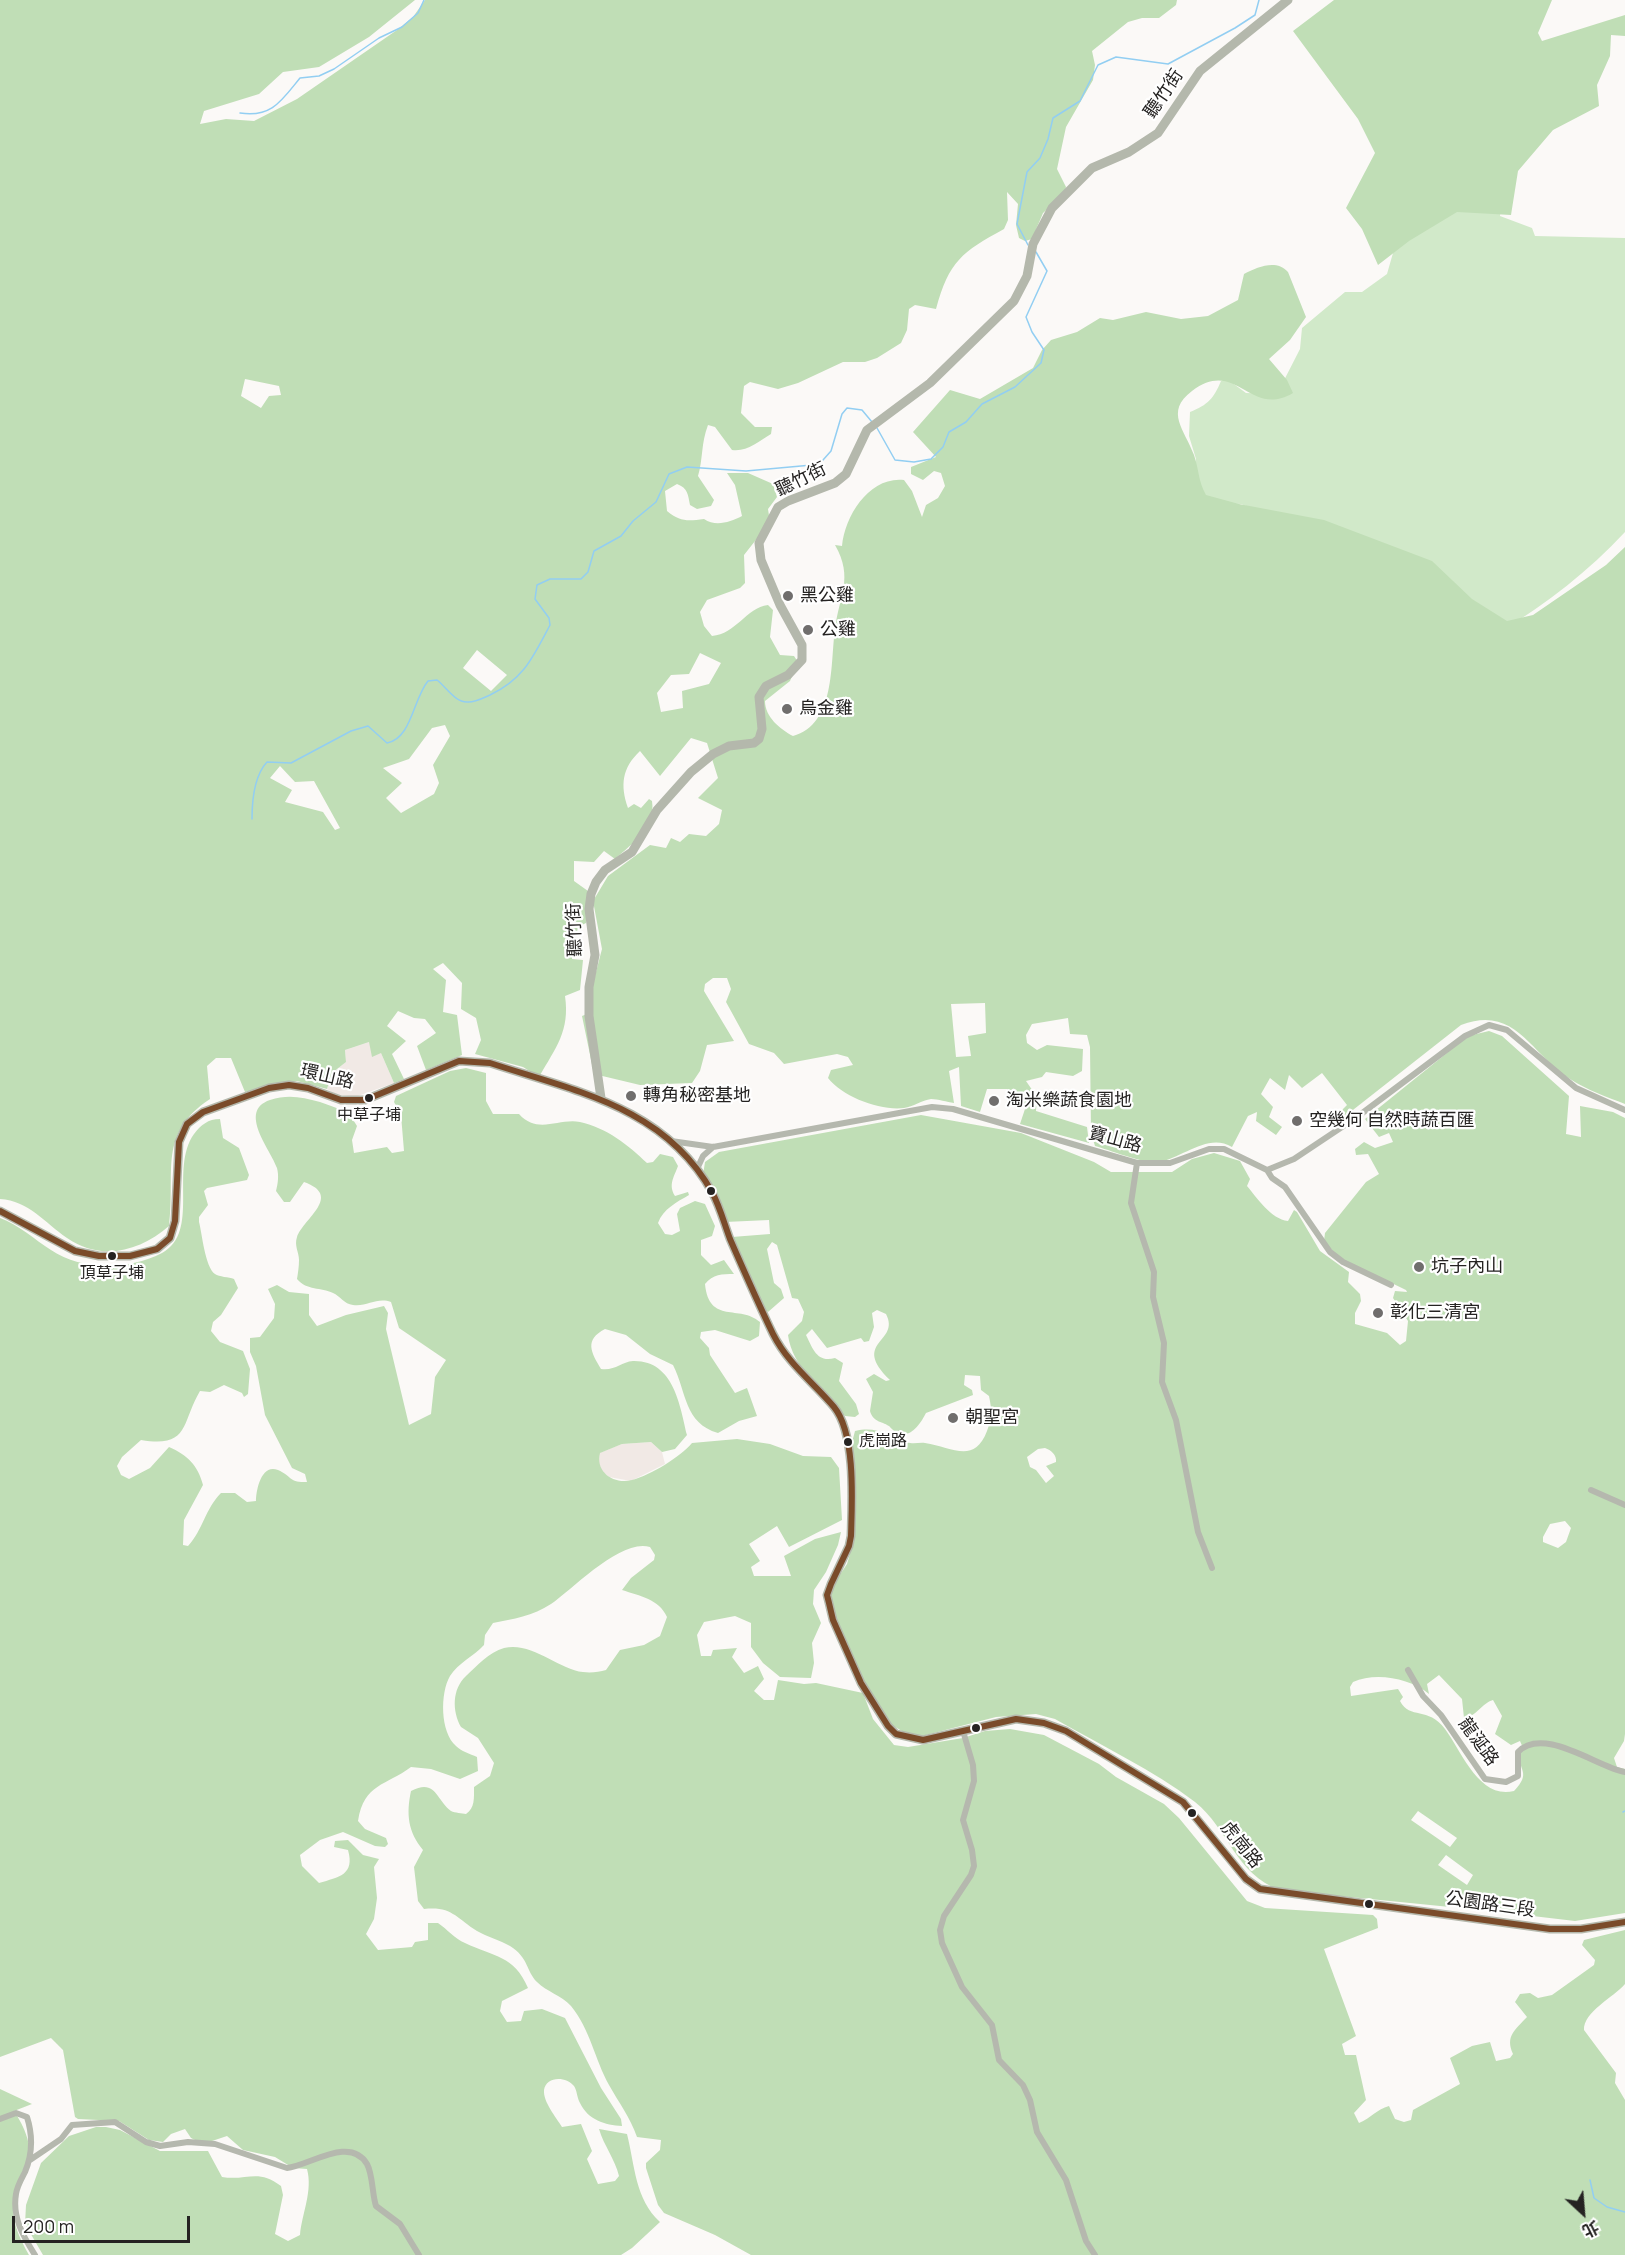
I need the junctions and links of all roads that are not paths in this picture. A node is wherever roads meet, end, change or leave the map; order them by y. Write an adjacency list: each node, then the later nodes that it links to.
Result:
1 (1288, 0): 2 (main road, 聽竹街)
2 (601, 1098): 4 (main road, 環山路); 9 (main road, 環山路)
3 (1625, 1110): 8 (street)
4 (670, 1141): 5 (street, 寶山路); 7 (main road, 環山路)
5 (713, 1147): 6 (street, 寶山路); 7 (street)
6 (1137, 1162): 8 (street, 寶山路); 13 (street)
7 (697, 1169): 15 (main road, 虎崗路)
8 (1267, 1170): 10 (street, 寶山路)
9 (0, 1211)
10 (1391, 1285)
11 (1591, 1490): 12 (street)
12 (1625, 1505)
13 (1212, 1568)
14 (1408, 1670): 16 (street, 龍涎路)
15 (963, 1731): 17 (main road, 虎崗路); 23 (street)
16 (1625, 1772)
17 (1395, 1909): 18 (main road, 公園路三段)
18 (1625, 1922)
19 (0, 2119): 20 (street)
20 (30, 2160): 21 (street); 22 (street)
21 (35, 2255)
22 (419, 2255)
23 (1095, 2255)

